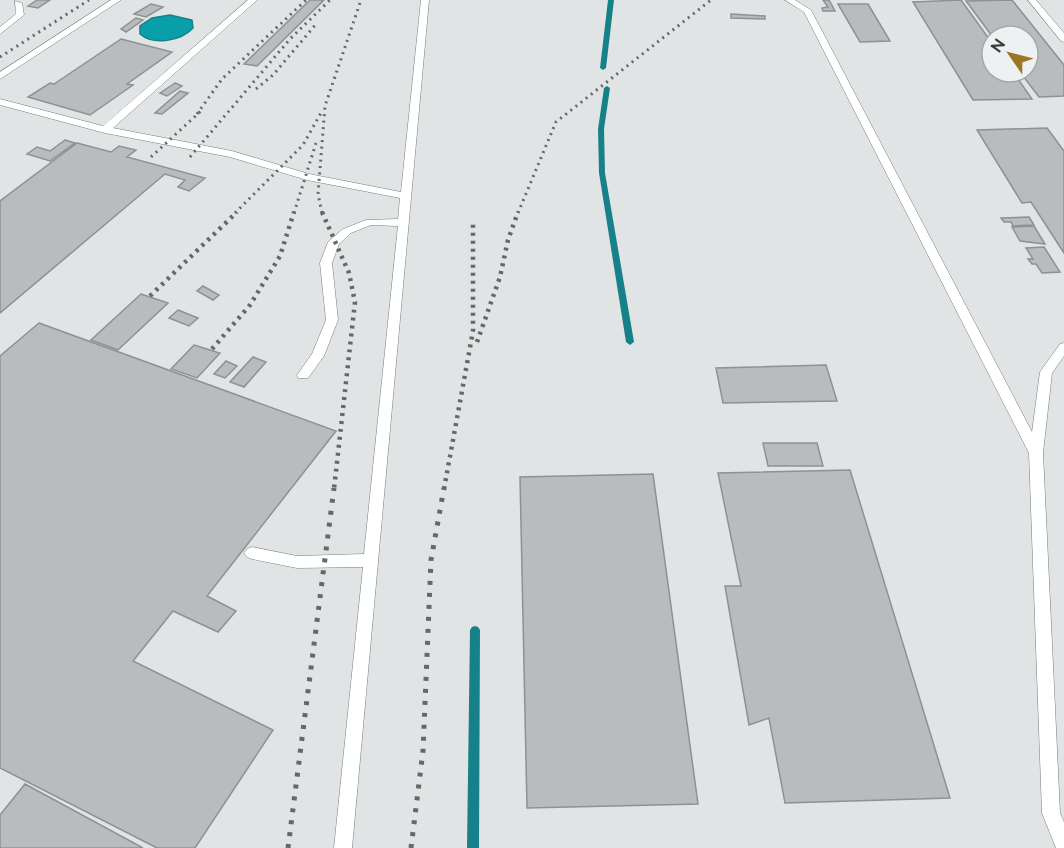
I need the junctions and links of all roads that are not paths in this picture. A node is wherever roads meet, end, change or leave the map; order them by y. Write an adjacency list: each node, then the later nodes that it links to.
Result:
1 (117, 0): 9 (lane)
2 (253, 0): 11 (lane)
3 (425, 0): 12 (lane)
4 (789, 0): 16 (lane)
5 (1032, 0): 8 (lane)
6 (18, 3): 7 (lane)
7 (0, 31)
8 (1064, 39)
9 (0, 76)
10 (0, 102): 11 (lane)
11 (105, 130): 12 (lane)
12 (406, 196): 13 (lane)
13 (403, 223): 15 (lane); 18 (lane)
14 (1064, 347): 16 (lane)
15 (303, 375)
16 (1035, 453): 19 (lane)
17 (252, 553): 18 (lane)
18 (371, 560): 20 (lane)
19 (1064, 844)
20 (343, 848)

